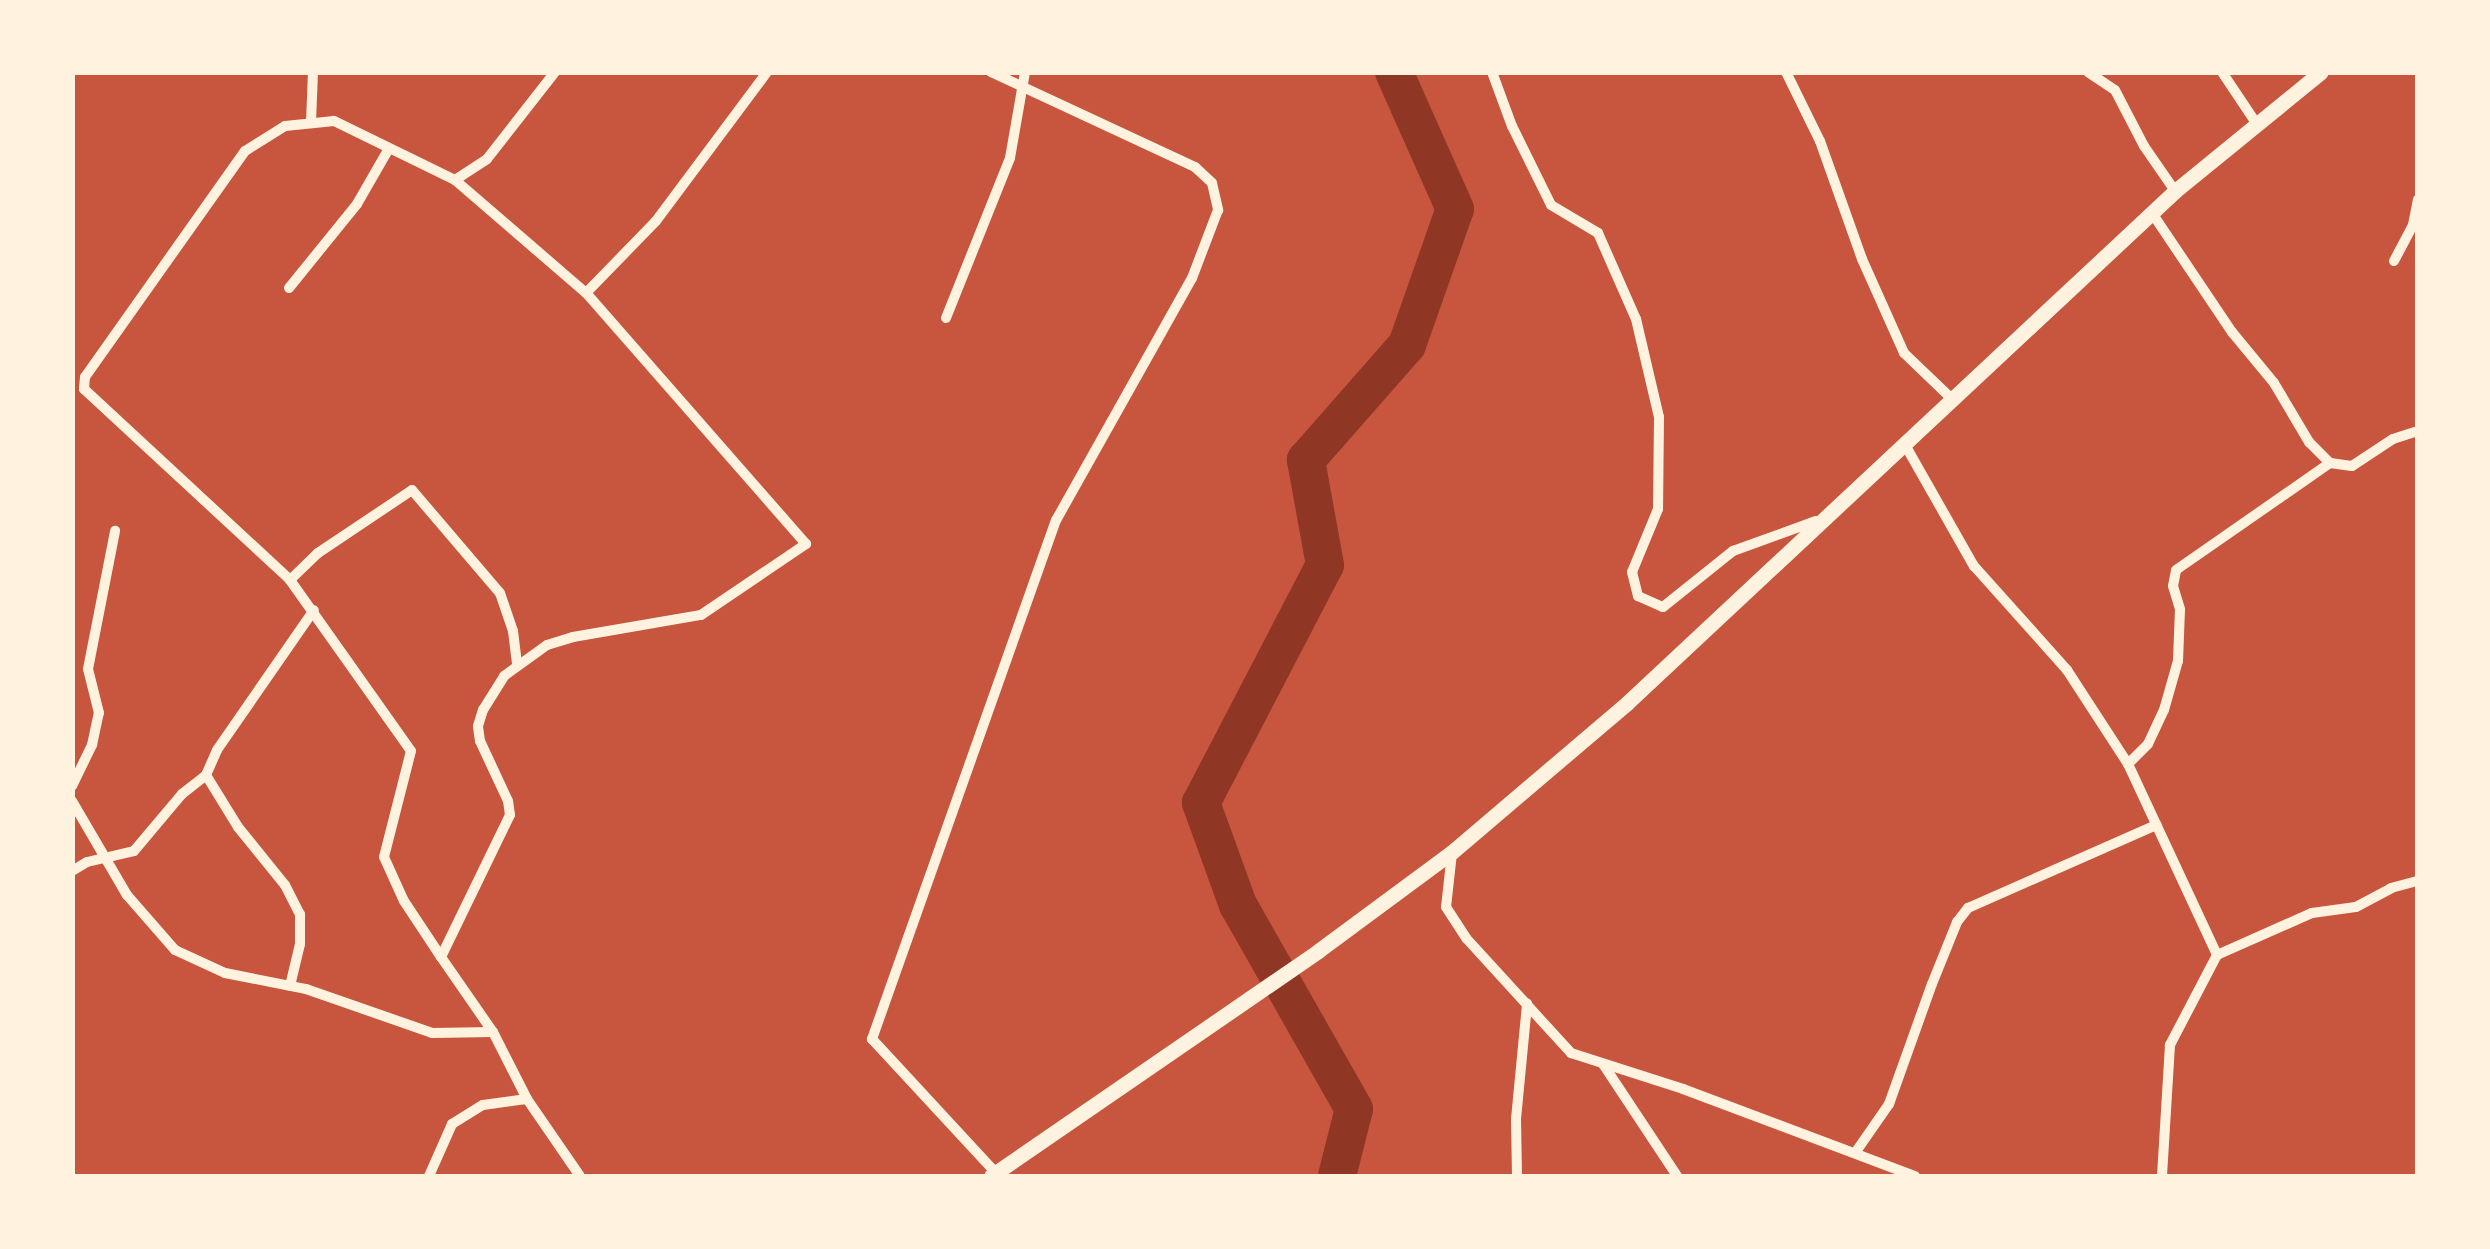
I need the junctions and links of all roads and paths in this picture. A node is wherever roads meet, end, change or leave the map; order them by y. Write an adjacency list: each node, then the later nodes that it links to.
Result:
1 (313, 72): 12 (street)
2 (555, 72): 15 (street)
3 (767, 72): 21 (street)
4 (991, 72): 11 (street)
5 (1025, 72): 11 (street)
6 (1492, 72): 27 (street)
7 (1786, 72): 23 (street)
8 (2088, 72): 16 (street)
9 (2222, 72): 13 (street)
10 (2322, 72): 13 (main road)
11 (1023, 87): 22 (street); 49 (street)
12 (311, 123): 14 (street); 29 (street)
13 (2258, 126): 16 (main road)
14 (388, 150): 15 (street); 20 (street)
15 (455, 180): 21 (street)
16 (2176, 191): 18 (main road)
17 (2418, 199): 19 (street)
18 (2152, 213): 23 (main road); 26 (street)
19 (2394, 261)
20 (288, 288)
21 (586, 292): 31 (street)
22 (946, 318)
23 (1952, 398): 25 (main road)
24 (2418, 431): 26 (street)
25 (1904, 443): 27 (main road); 32 (street)
26 (2330, 463): 32 (street)
27 (1822, 519): 37 (main road)
28 (114, 531): 34 (street)
29 (290, 580): 30 (street); 31 (street)
30 (314, 610): 33 (street); 42 (street)
31 (517, 663): 42 (street)
32 (2128, 764): 36 (street)
33 (206, 775): 38 (street); 43 (street)
34 (72, 786)
35 (72, 801): 38 (street)
36 (2156, 825): 41 (street); 48 (street)
37 (1452, 852): 44 (street); 49 (main road)
38 (108, 858): 39 (street); 43 (street)
39 (72, 871)
40 (2418, 882): 41 (street)
41 (2216, 955): 55 (street)
42 (441, 957): 45 (street)
43 (290, 986): 45 (street)
44 (1527, 1004): 46 (street); 52 (street)
45 (492, 1032): 47 (street)
46 (1602, 1063): 48 (street); 53 (street)
47 (526, 1099): 50 (street); 51 (street)
48 (1855, 1152): 54 (street)
49 (994, 1174)
50 (428, 1176)
51 (580, 1176)
52 (1517, 1176)
53 (1677, 1176)
54 (1916, 1176)
55 (2162, 1176)

